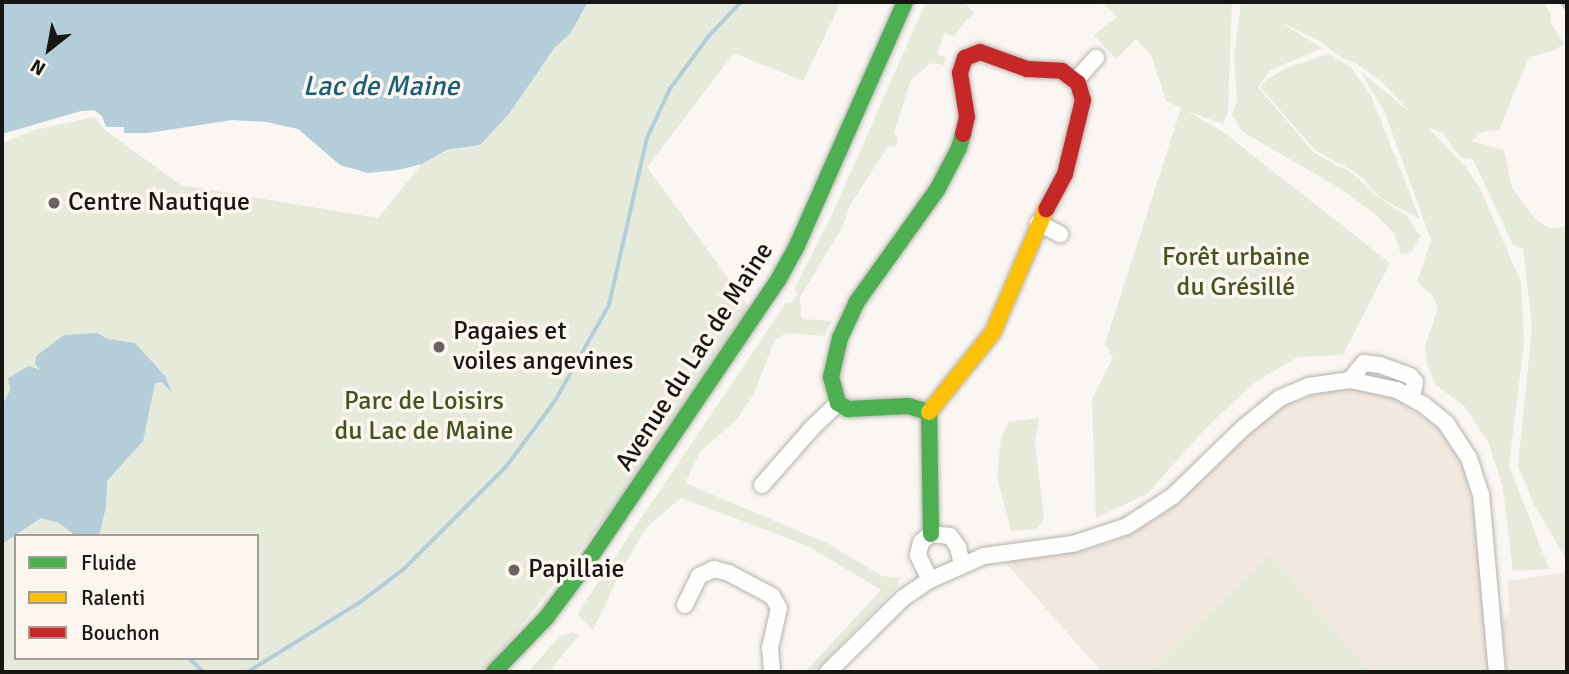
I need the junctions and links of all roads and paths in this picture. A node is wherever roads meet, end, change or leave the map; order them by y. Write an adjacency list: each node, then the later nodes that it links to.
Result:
1 (905, 2): 14 (street, Avenue du Lac de Maine)
2 (915, 2): 15 (street, Avenue du Lac de Maine)
3 (1096, 58): 4 (street)
4 (1076, 80): 5 (street); 7 (street)
5 (1038, 223): 6 (street); 8 (street)
6 (1060, 234)
7 (838, 404): 8 (street); 9 (street)
8 (929, 412): 10 (street)
9 (762, 485)
10 (931, 534): 11 (street); 12 (street)
11 (962, 564): 12 (street); 18 (street)
12 (930, 580): 17 (street)
13 (685, 605): 16 (street)
14 (494, 672)
15 (513, 672)
16 (772, 672)
17 (828, 672)
18 (1497, 672)

